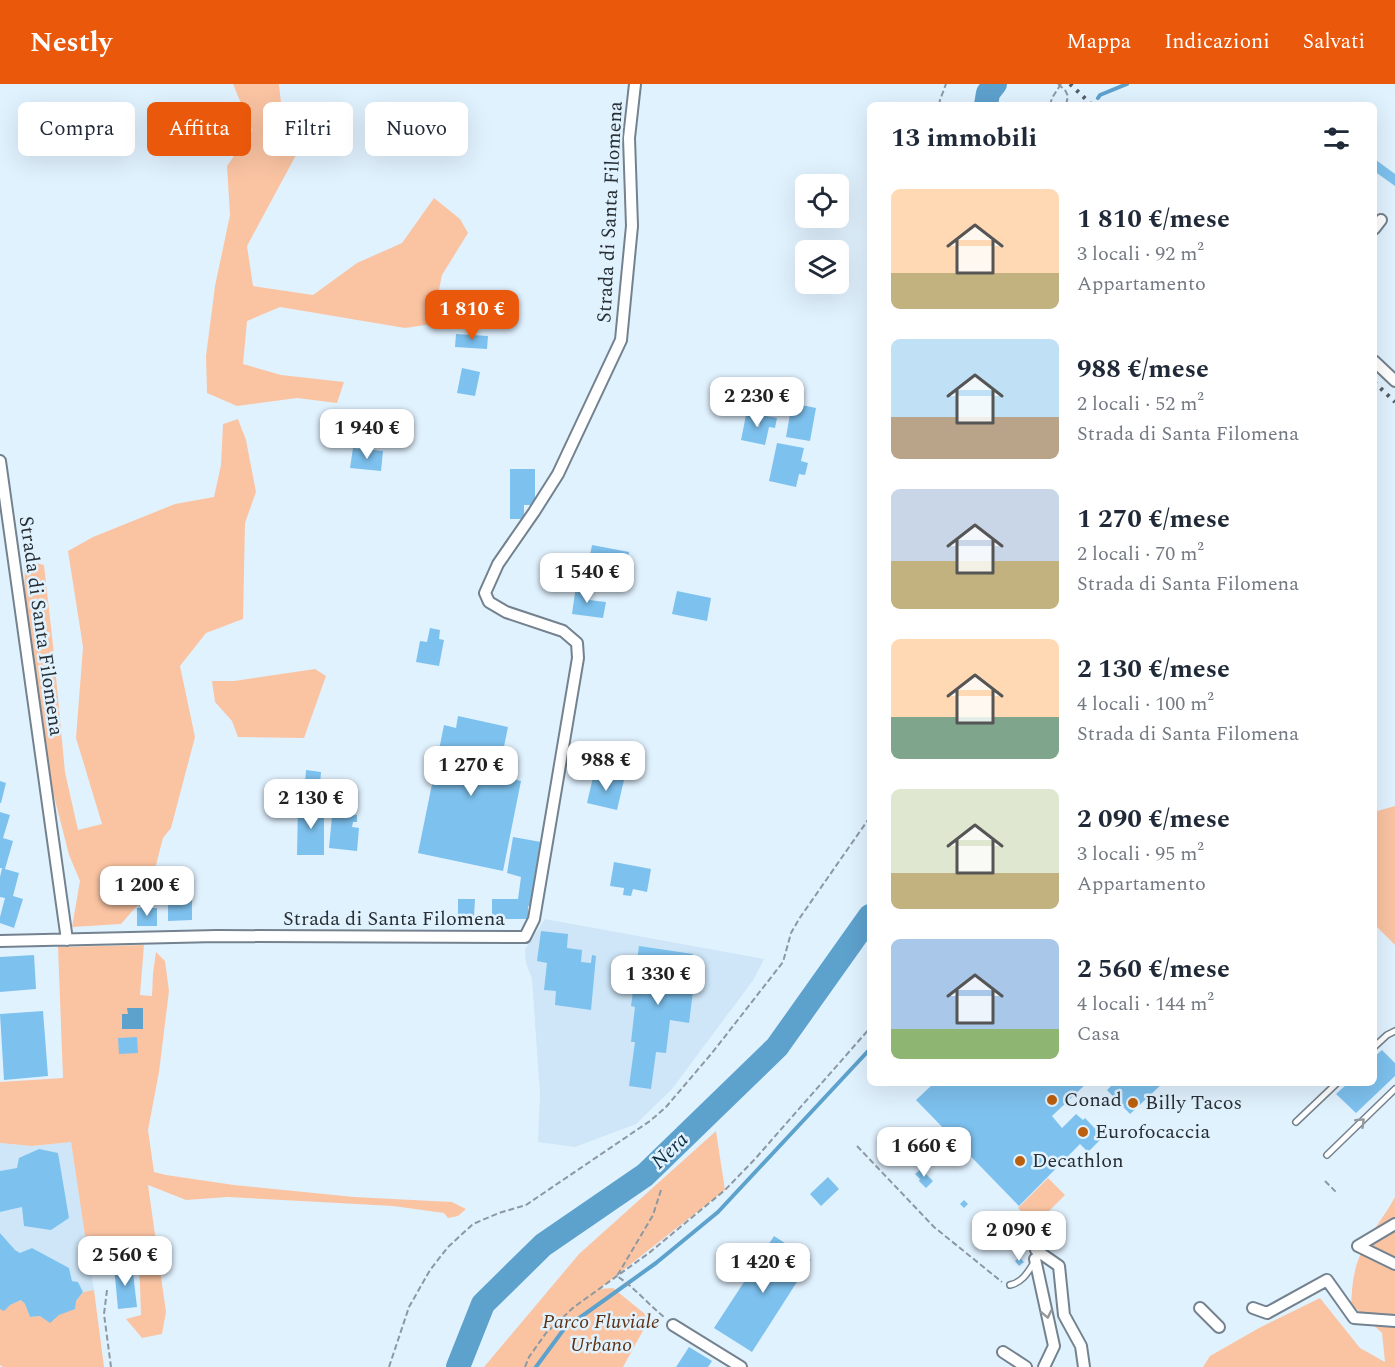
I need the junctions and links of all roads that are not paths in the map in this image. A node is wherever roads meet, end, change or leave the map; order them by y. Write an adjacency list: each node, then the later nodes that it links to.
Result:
1 (636, 84): 5 (street, Strada di Santa Filomena)
2 (1377, 364): 3 (street)
3 (1395, 381)
4 (0, 461): 5 (street, Strada di Santa Filomena)
5 (67, 940): 6 (street, Strada di Santa Filomena)
6 (0, 941)
7 (1395, 1031): 8 (lane)
8 (1377, 1044)
9 (1334, 1086): 11 (lane)
10 (1395, 1089): 12 (lane, one-way to 10)
11 (1296, 1122)
12 (1327, 1155)
13 (1395, 1224): 15 (street)
14 (1036, 1255): 16 (lane); 26 (street, one-way to 26); 27 (street)
15 (1395, 1264)
16 (1010, 1285)
17 (1200, 1308): 21 (street)
18 (1252, 1308): 19 (street)
19 (1395, 1321)
20 (673, 1325): 24 (street)
21 (1218, 1328)
22 (1003, 1352): 23 (street)
23 (1011, 1363): 25 (street)
24 (741, 1367)
25 (1026, 1367)
26 (1044, 1367)
27 (1084, 1367)

